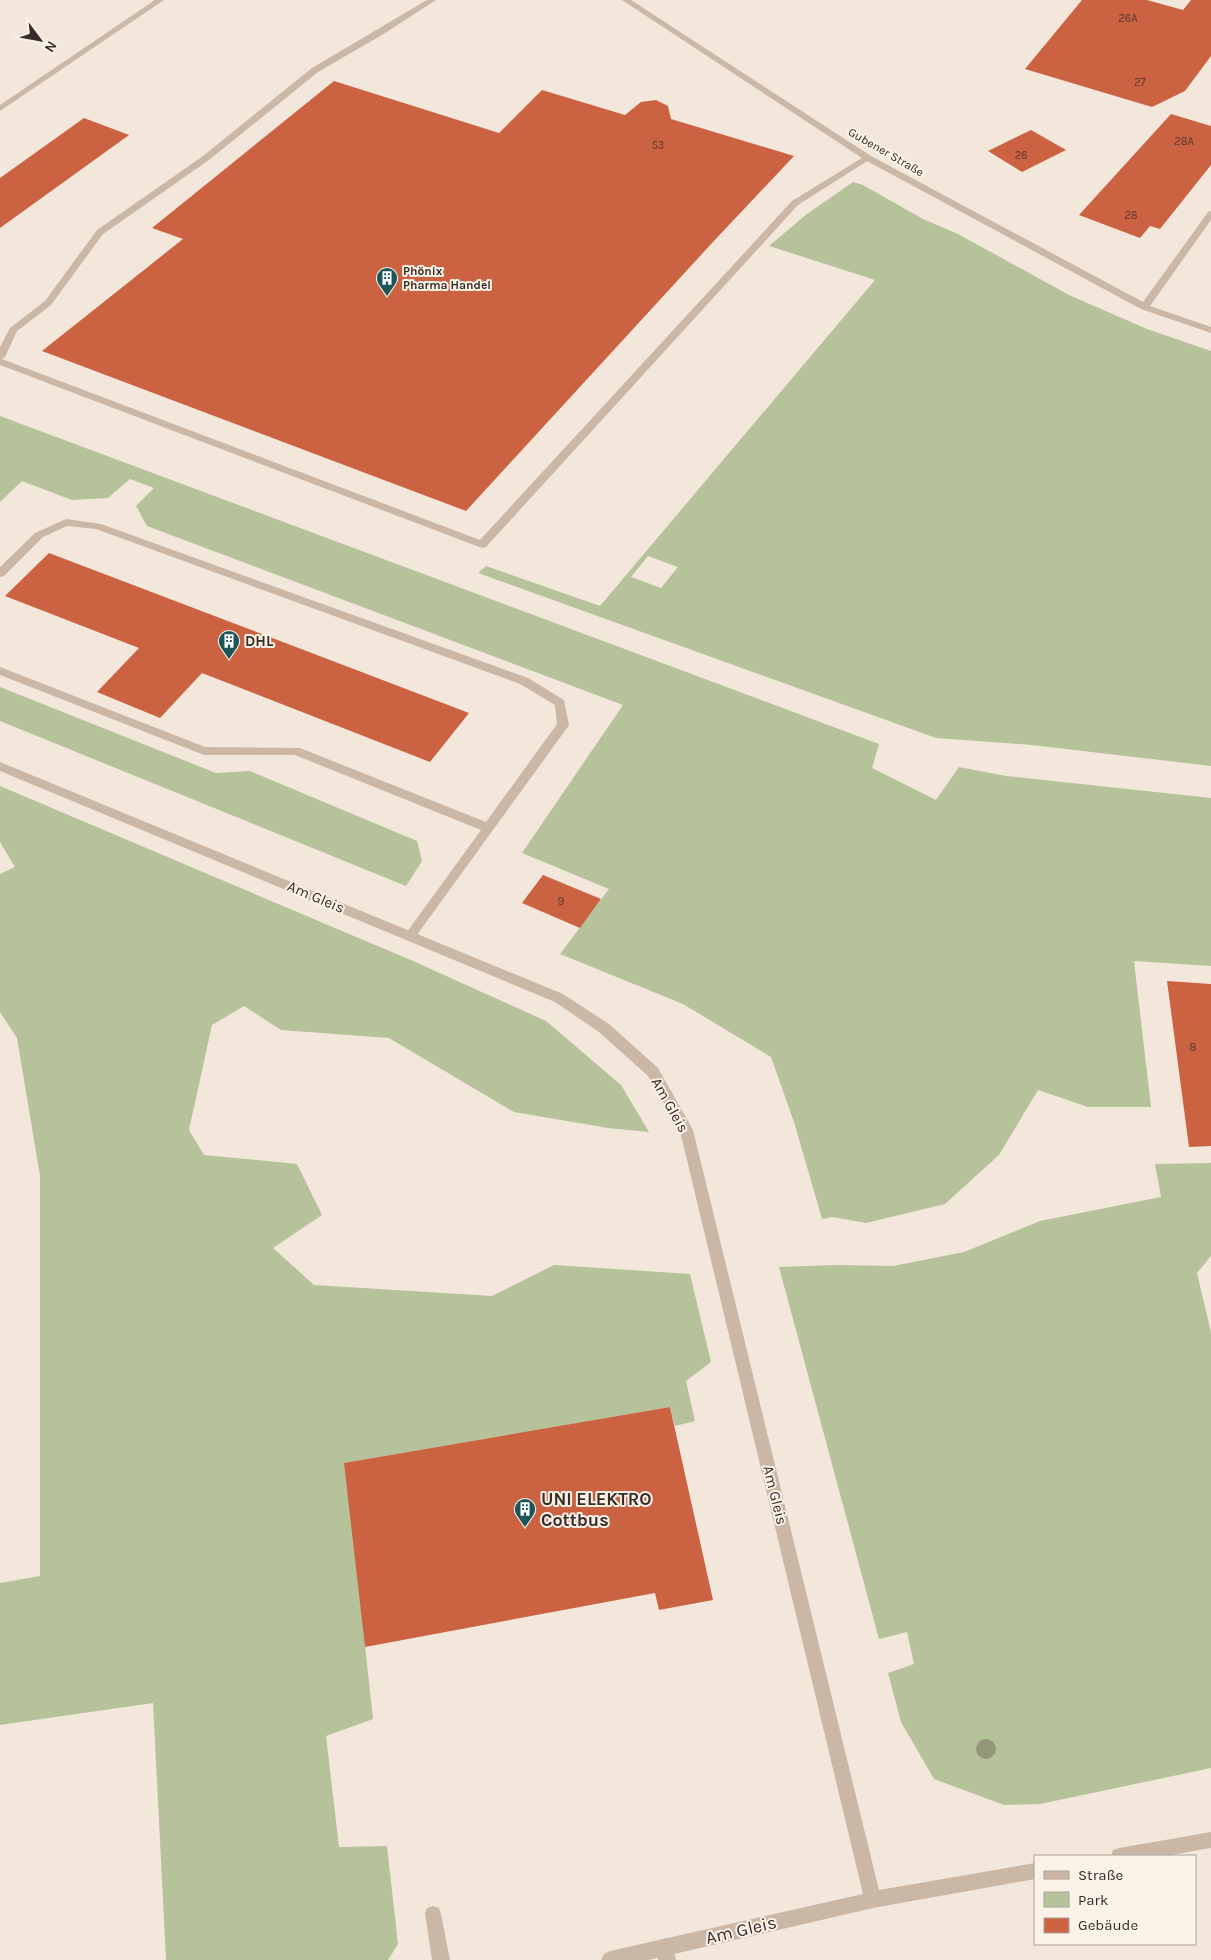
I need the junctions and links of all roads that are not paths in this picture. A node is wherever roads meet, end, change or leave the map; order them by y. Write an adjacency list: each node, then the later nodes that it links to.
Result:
1 (160, 0): 4 (street)
2 (432, 0): 9 (street)
3 (626, 0): 5 (street, Gubener Straße)
4 (0, 109)
5 (868, 158): 7 (street, Gubener Straße); 10 (street)
6 (1211, 214): 7 (street)
7 (1144, 307): 8 (street, Gubener Straße)
8 (1211, 330)
9 (0, 357)
10 (0, 362)
11 (0, 573): 14 (street)
12 (0, 671): 14 (street)
13 (0, 766): 15 (street, Am Gleis)
14 (489, 828): 15 (street)
15 (410, 936): 19 (street, Am Gleis)
16 (1211, 1840): 17 (street)
17 (1125, 1855)
18 (1034, 1871): 19 (street, Am Gleis)
19 (873, 1900): 21 (street, Am Gleis)
20 (434, 1914): 22 (street)
21 (666, 1954): 23 (street, Am Gleis)
22 (440, 1960)
23 (610, 1960)

